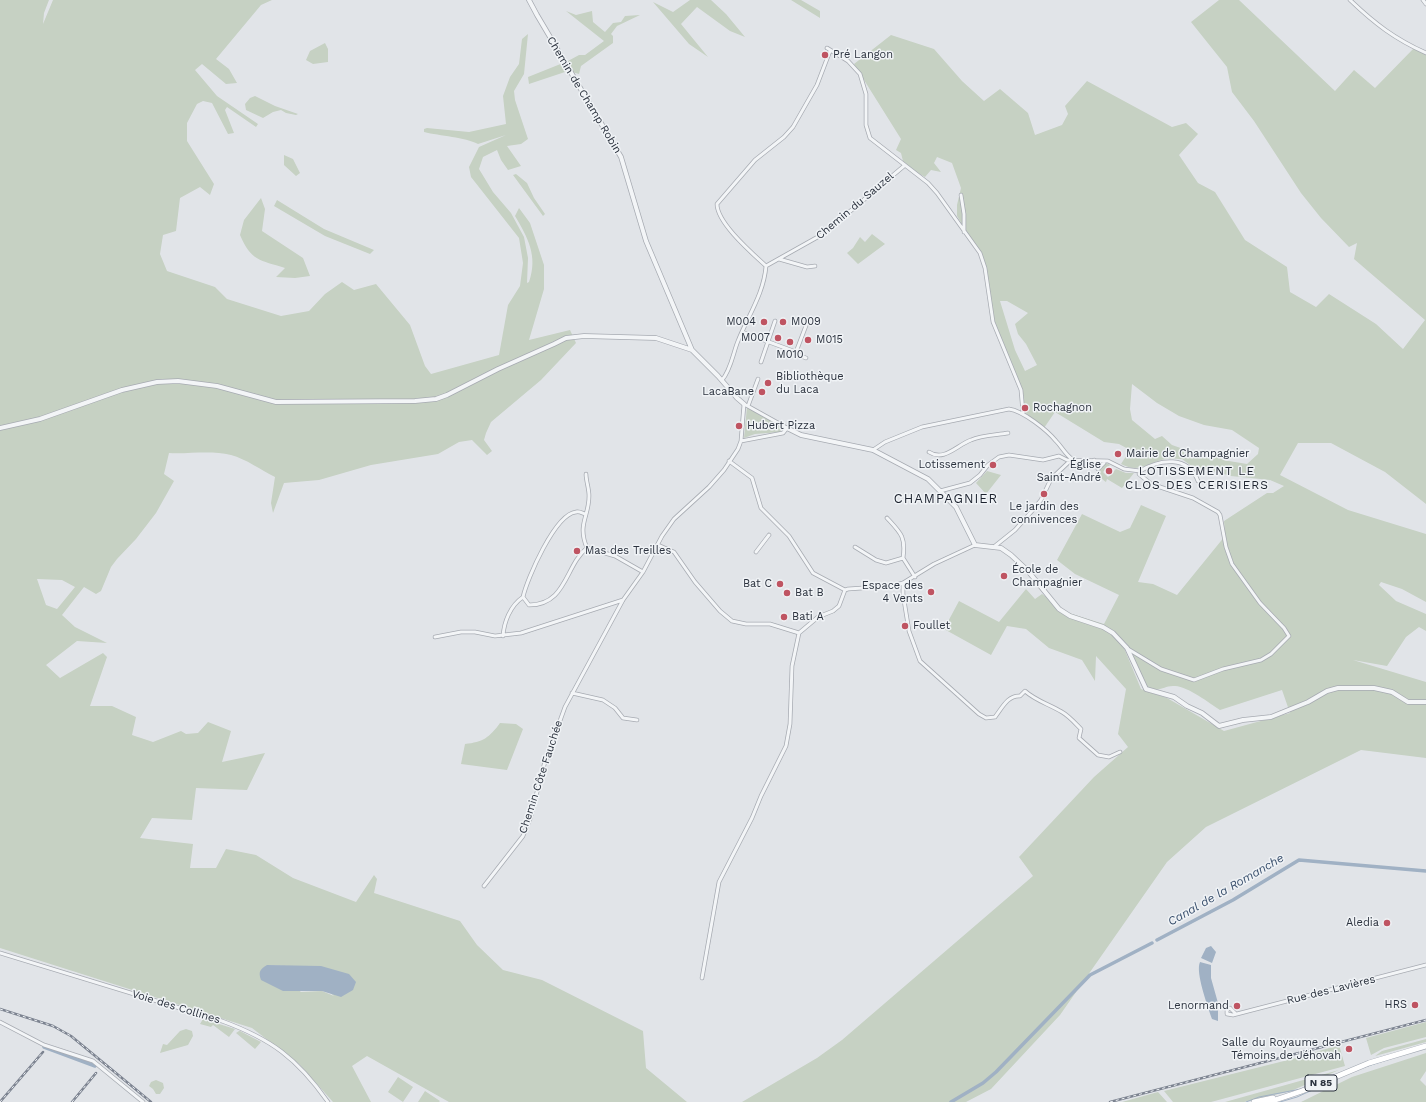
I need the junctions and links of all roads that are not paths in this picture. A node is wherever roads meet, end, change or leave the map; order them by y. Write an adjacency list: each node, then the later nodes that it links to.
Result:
1 (529, 0): 18 (street, Chemin de Champ Robin)
2 (1350, 0): 7 (street)
3 (1423, 0): 4 (street)
4 (1426, 4)
5 (827, 48): 6 (street)
6 (830, 51): 8 (street); 12 (street)
7 (1426, 53)
8 (904, 166): 10 (street); 11 (street, Chemin du Sauzel)
9 (961, 195): 10 (street)
10 (964, 232): 25 (street)
11 (779, 259): 12 (street, Chemin du Sauzel); 13 (street)
12 (766, 266): 16 (street)
13 (815, 266)
14 (775, 321): 17 (street)
15 (807, 323): 19 (street)
16 (742, 332): 17 (street); 23 (street)
17 (769, 341): 19 (street); 21 (street)
18 (692, 350): 23 (street); 26 (street)
19 (796, 352): 20 (street)
20 (806, 358)
21 (761, 362)
22 (758, 379): 24 (street)
23 (722, 380): 24 (street)
24 (746, 405): 27 (street); 29 (street)
25 (1022, 413): 30 (street); 32 (street)
26 (0, 428)
27 (787, 428): 29 (street); 30 (street)
28 (1008, 433): 31 (street)
29 (741, 441): 36 (street, Chemin Côte Fauchée)
30 (873, 450): 41 (street)
31 (929, 452)
32 (1065, 453): 33 (street); 34 (street)
33 (1062, 457): 34 (street); 41 (street)
34 (1072, 459): 35 (street); 47 (street)
35 (1094, 460): 37 (street); 37 (street)
36 (729, 461): 45 (street, Chemin Côte Fauchée); 55 (street)
37 (1104, 461): 38 (street)
38 (1140, 471): 40 (street); 61 (street)
39 (586, 474): 42 (street)
40 (1198, 481)
41 (940, 491): 46 (street)
42 (585, 514): 49 (street); 56 (street)
43 (887, 518): 51 (street)
44 (769, 535): 50 (street)
45 (658, 545): 52 (street, Chemin Côte Fauchée); 58 (street)
46 (975, 545): 47 (street); 53 (street)
47 (995, 546): 61 (street)
48 (855, 547): 51 (street)
49 (587, 548): 52 (street); 56 (street)
50 (756, 552)
51 (903, 558): 53 (street)
52 (643, 572): 57 (street, Chemin Côte Fauchée)
53 (915, 576): 54 (street)
54 (903, 583): 55 (street); 65 (street)
55 (845, 590): 58 (street)
56 (523, 597): 59 (street)
57 (623, 600): 59 (street); 62 (street, Chemin Côte Fauchée)
58 (799, 632): 69 (street)
59 (503, 636): 60 (street)
60 (434, 637)
61 (1127, 648): 63 (street)
62 (572, 693): 64 (street); 66 (street, Chemin Côte Fauchée)
63 (1426, 702)
64 (638, 720)
65 (1120, 752)
66 (484, 886)
67 (0, 953): 75 (street, Voie des Collines)
68 (1426, 965): 70 (street, Rue des Lavières)
69 (702, 978)
70 (1236, 1014)
71 (0, 1022): 74 (street)
72 (1426, 1046): 73 (main road, N 85)
73 (1288, 1096): 76 (main road, N 85); 77 (main road, N 85)
74 (143, 1102)
75 (328, 1102)
76 (1254, 1102)
77 (1269, 1102)

